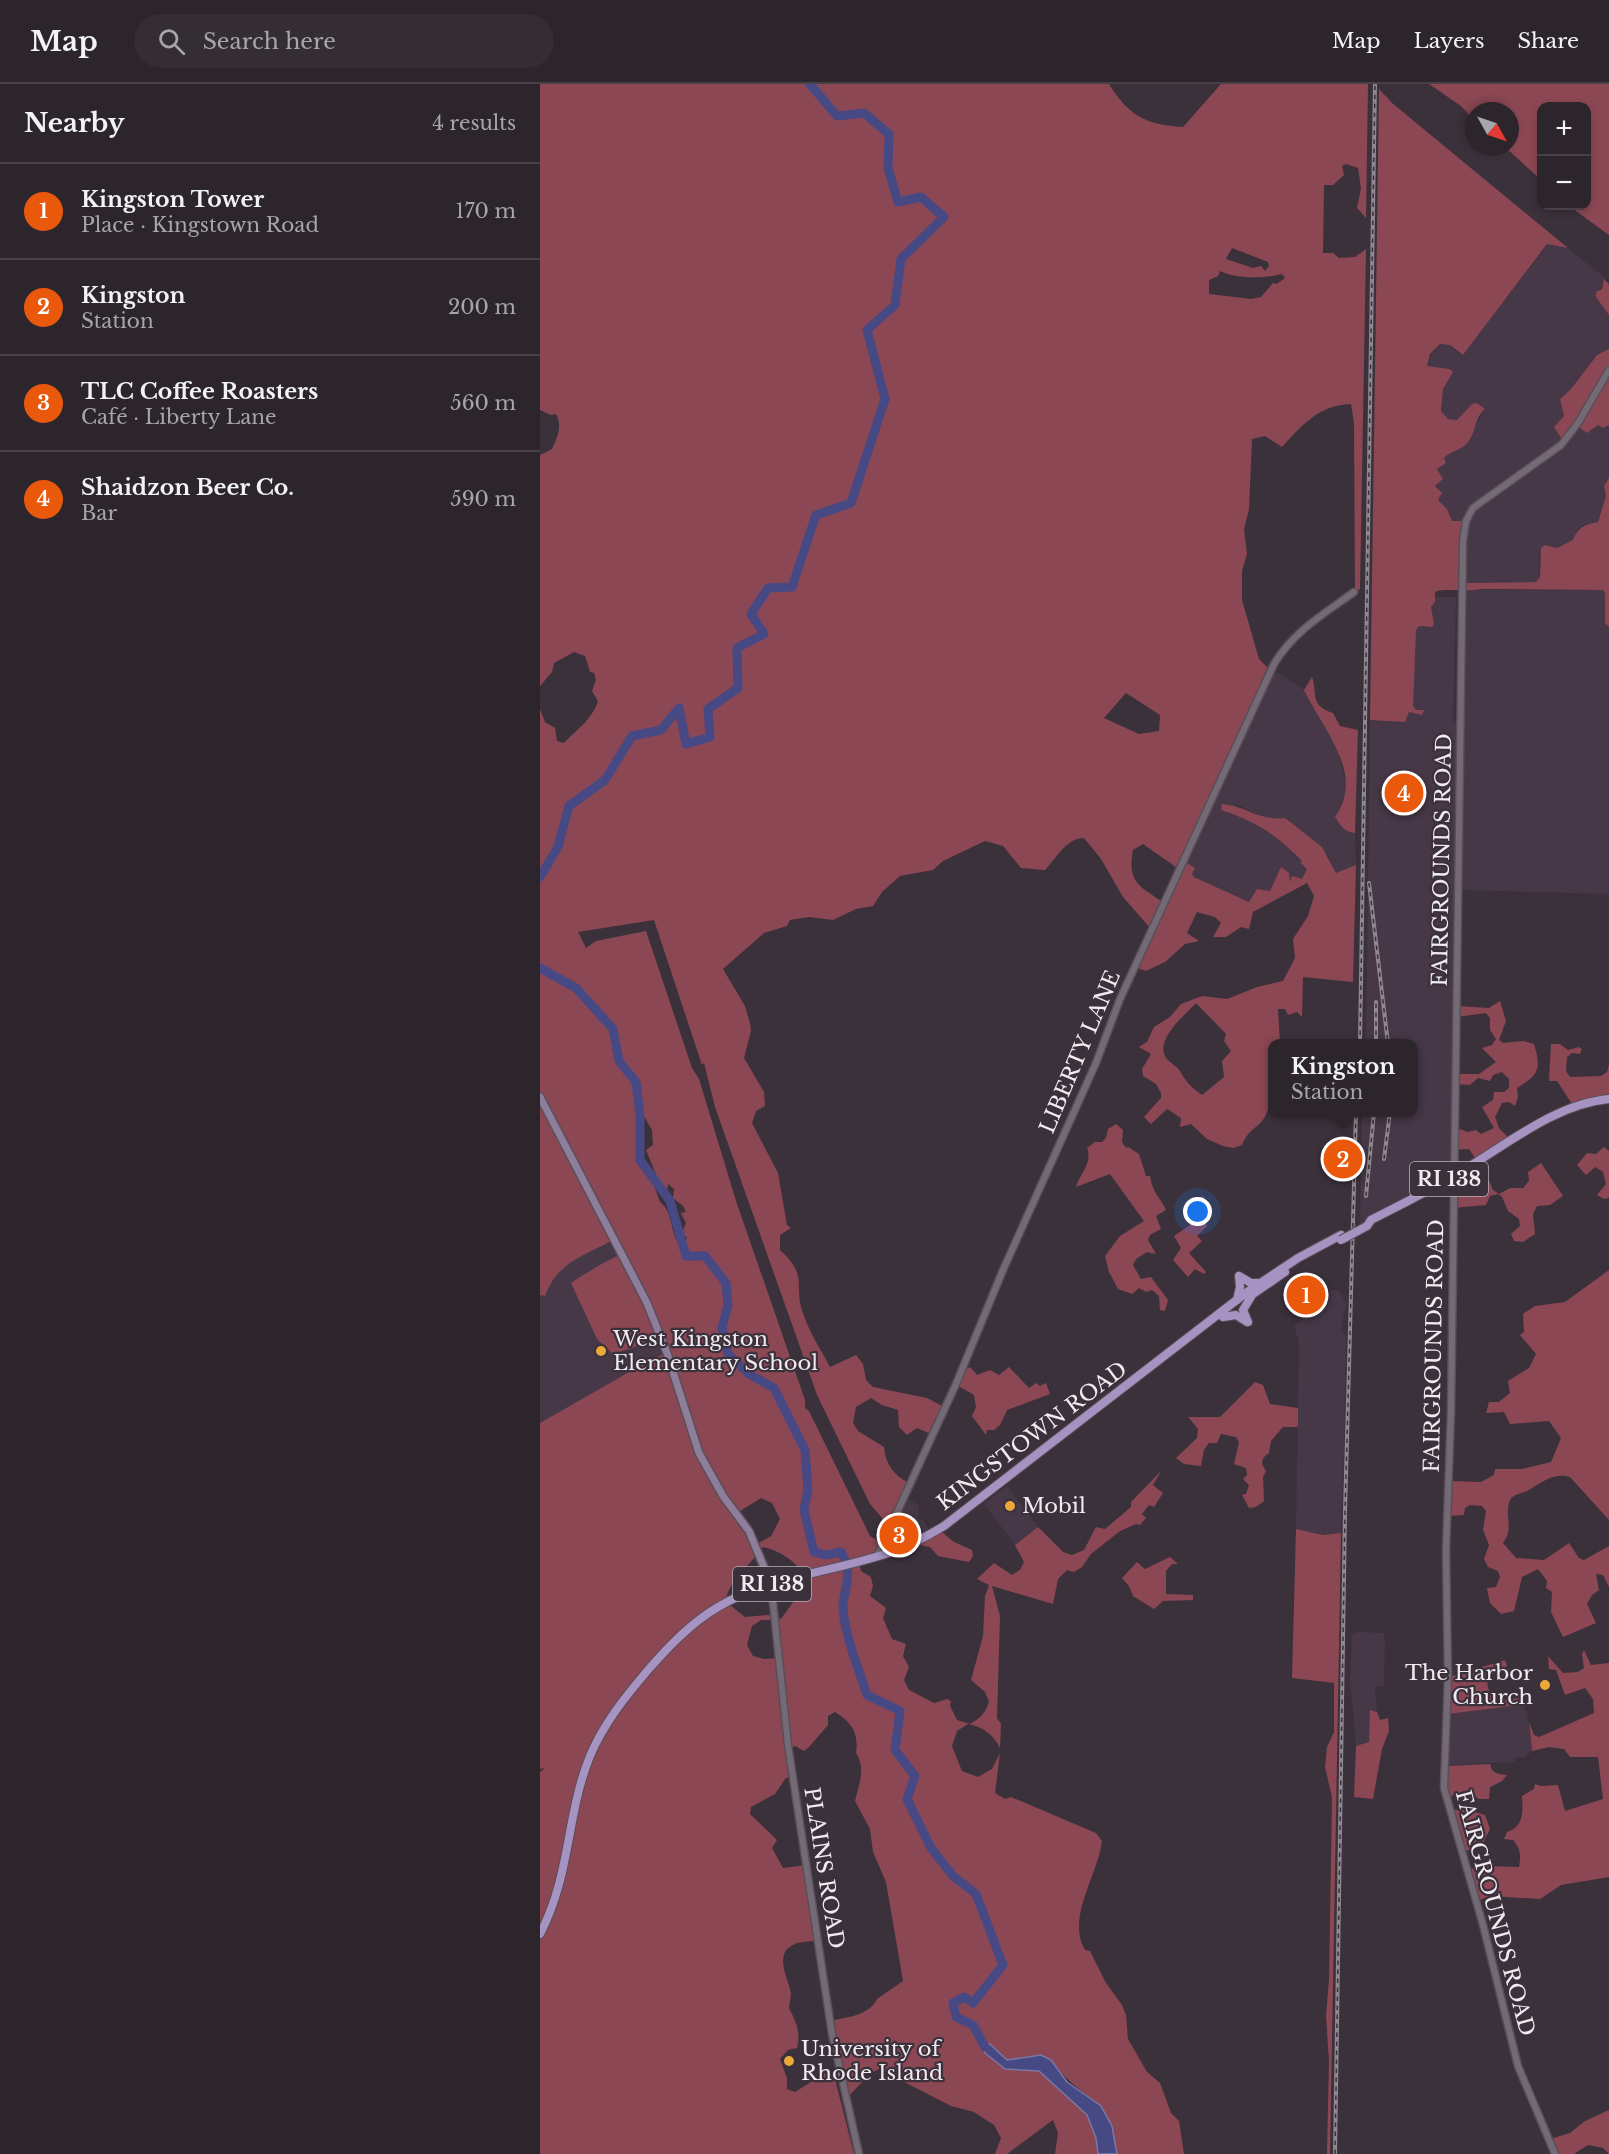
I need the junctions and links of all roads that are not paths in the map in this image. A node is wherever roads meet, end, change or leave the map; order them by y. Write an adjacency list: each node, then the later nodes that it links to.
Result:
1 (1609, 370): 5 (street, FAIRGROUNDS ROAD)
2 (1354, 592): 12 (street, LIBERTY LANE)
3 (540, 1097): 13 (main road)
4 (1609, 1099): 5 (main road, KINGSTOWN ROAD / RI 138)
5 (1453, 1177): 6 (main road, KINGSTOWN ROAD / RI 138, bridge); 16 (street, FAIRGROUNDS ROAD)
6 (1341, 1237): 7 (main road, KINGSTOWN ROAD / RI 138); 8 (main road, KINGSTOWN ROAD / RI 138)
7 (1259, 1283): 9 (main road, KINGSTOWN ROAD / RI 138); 9 (main road)
8 (1252, 1295): 10 (main road, KINGSTOWN ROAD / RI 138); 10 (main road)
9 (1237, 1300): 11 (main road, KINGSTOWN ROAD / RI 138)
10 (1223, 1317): 11 (main road, KINGSTOWN ROAD / RI 138)
11 (1152, 1367): 12 (main road, KINGSTOWN ROAD / RI 138)
12 (877, 1556): 13 (main road, KINGSTOWN ROAD / RI 138)
13 (771, 1584): 14 (main road, KINGSTOWN ROAD / RI 138); 15 (street, PLAINS ROAD)
14 (540, 1934)
15 (859, 2154)
16 (1555, 2154)

